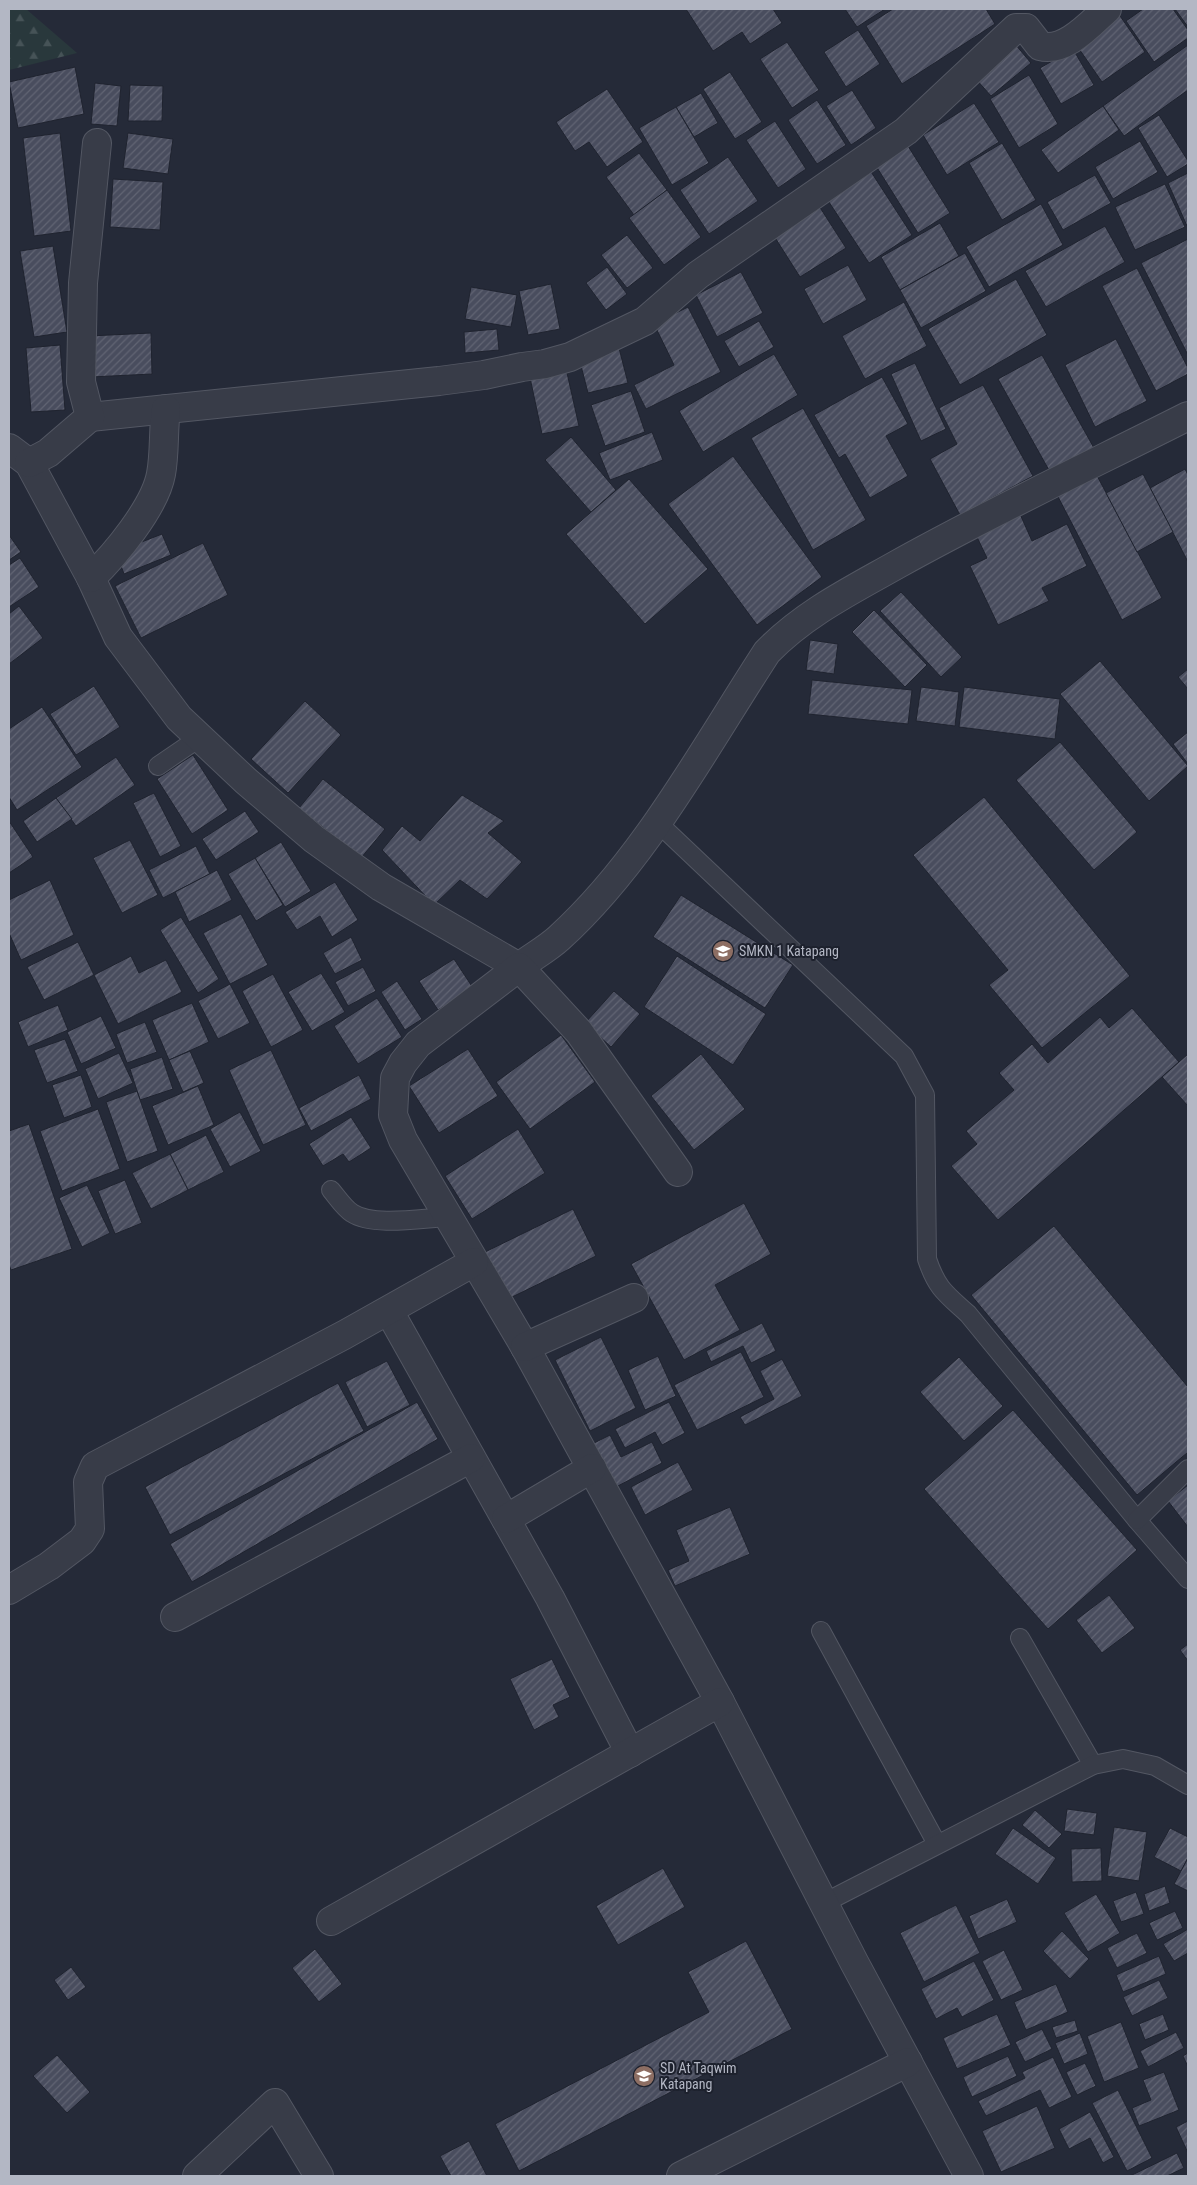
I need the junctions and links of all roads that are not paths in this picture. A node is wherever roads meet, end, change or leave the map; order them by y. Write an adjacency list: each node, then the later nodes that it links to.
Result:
1 (1107, 9): 3 (street)
2 (98, 143): 5 (street)
3 (166, 409): 5 (street); 7 (street)
4 (1188, 416): 10 (street)
5 (90, 417): 6 (street)
6 (19, 456): 7 (street)
7 (91, 578): 8 (street)
8 (199, 738): 9 (lane); 11 (street)
9 (158, 766)
10 (657, 822): 11 (street); 23 (lane)
11 (519, 967): 12 (street); 14 (street)
12 (678, 1172)
13 (331, 1190): 14 (lane)
14 (448, 1217): 15 (street)
15 (474, 1262): 17 (street); 18 (street)
16 (634, 1298): 18 (street)
17 (389, 1311): 19 (street); 25 (street)
18 (525, 1347): 20 (street)
19 (471, 1458): 22 (street); 26 (street)
20 (592, 1468): 22 (street); 29 (street)
21 (1188, 1470): 23 (lane)
22 (506, 1519): 30 (street)
23 (1137, 1520): 24 (lane)
24 (1188, 1579)
25 (9, 1590)
26 (175, 1617)
27 (822, 1632): 33 (lane)
28 (1020, 1638): 31 (lane)
29 (720, 1702): 30 (street); 34 (street)
30 (630, 1753): 35 (street)
31 (1093, 1765): 32 (lane); 33 (lane)
32 (1188, 1785)
33 (937, 1844): 34 (lane)
34 (824, 1903): 36 (street)
35 (331, 1921)
36 (908, 2062): 39 (street); 40 (street)
37 (197, 2176): 38 (street)
38 (319, 2176)
39 (681, 2176)
40 (969, 2176)

